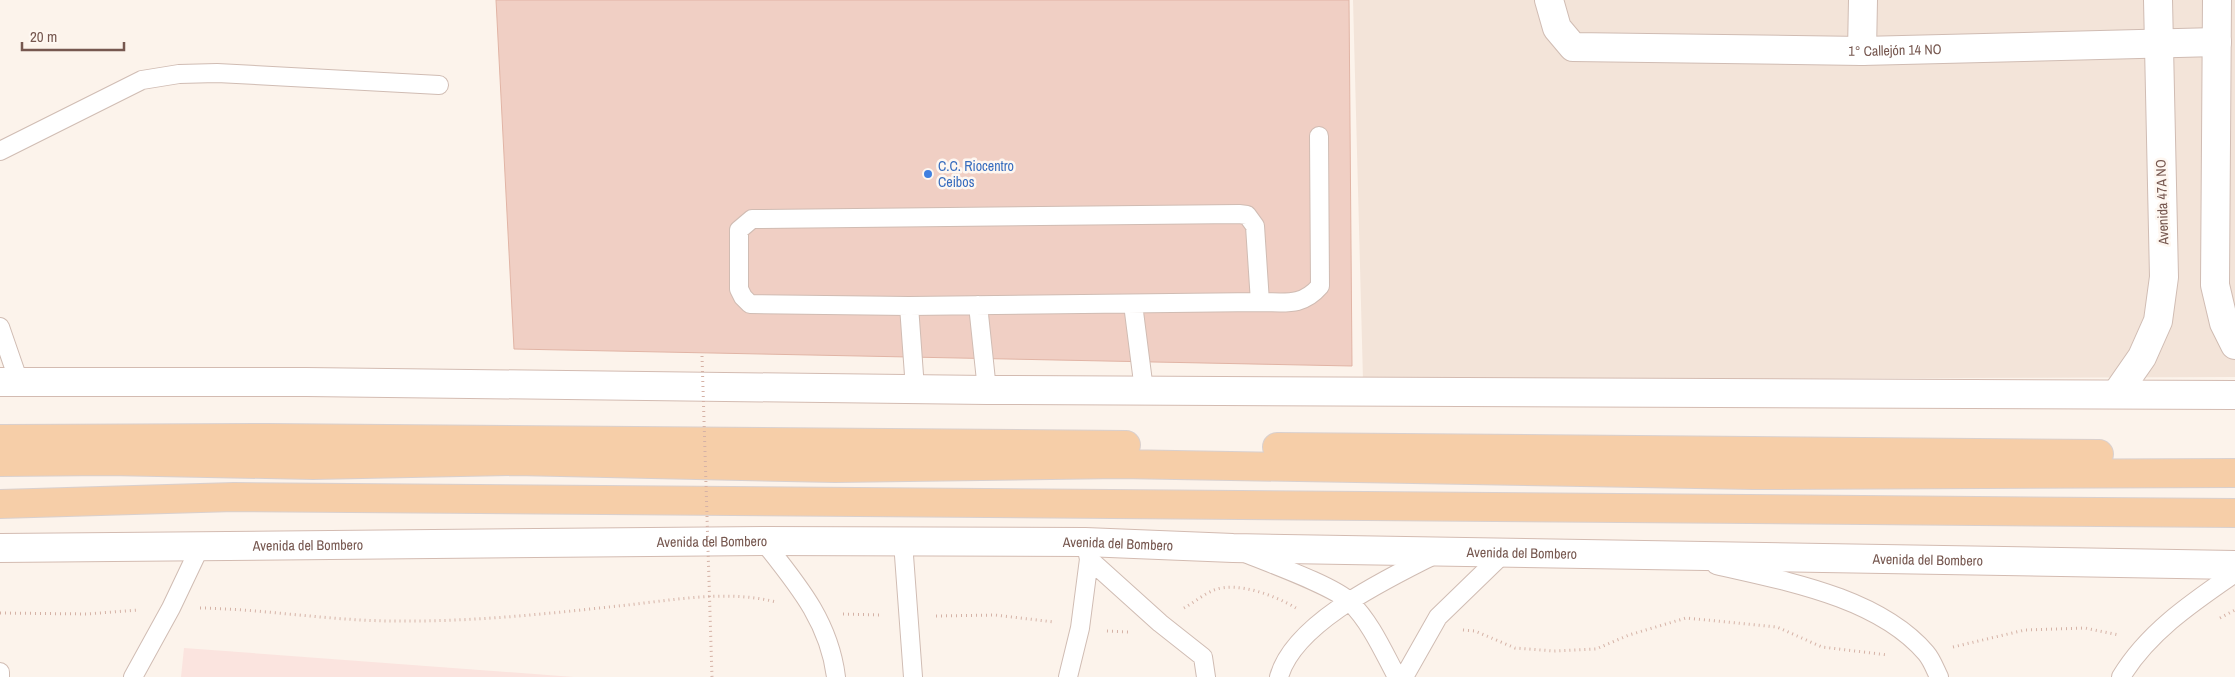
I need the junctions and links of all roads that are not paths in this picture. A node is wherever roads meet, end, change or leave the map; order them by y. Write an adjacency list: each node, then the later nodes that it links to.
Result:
1 (1549, 0): 7 (main road, 1° Callejón 14 NO)
2 (1862, 0): 7 (main road)
3 (2158, 0): 6 (main road, Avenida 47A NO)
4 (2217, 0): 5 (main road)
5 (2217, 42): 6 (main road, 1° Callejón 14 NO); 16 (main road)
6 (2158, 44): 7 (main road, 1° Callejón 14 NO); 21 (main road, Avenida 47A NO)
7 (1862, 51)
8 (439, 85): 10 (lane)
9 (1319, 136): 11 (lane)
10 (0, 151)
11 (1260, 302): 12 (lane); 14 (lane)
12 (1132, 304): 13 (lane); 20 (lane)
13 (978, 305): 14 (lane); 19 (lane)
14 (909, 306): 18 (lane)
15 (0, 327): 17 (lane)
16 (2235, 345)
17 (10, 382): 18 (main road)
18 (915, 389): 19 (main road)
19 (987, 390): 20 (main road)
20 (1144, 390): 21 (main road)
21 (2118, 393): 22 (main road)
22 (2235, 394)
23 (0, 440): 24 (main road)
24 (2235, 455)
25 (0, 462): 26 (main road)
26 (2235, 472)
27 (0, 504): 28 (main road)
28 (2235, 513)
29 (763, 541): 30 (main road, Avenida del Bombero); 31 (main road, Avenida del Bombero); 44 (lane)
30 (903, 542): 34 (main road, Avenida del Bombero); 45 (lane)
31 (200, 547): 32 (main road, Avenida del Bombero); 43 (lane)
32 (0, 548)
33 (1232, 548): 34 (main road, Avenida del Bombero); 35 (main road, Avenida del Bombero); 40 (lane)
34 (1088, 551): 46 (lane); 47 (lane)
35 (1439, 552): 36 (main road, Avenida del Bombero); 40 (lane)
36 (1504, 553): 37 (main road, Avenida del Bombero); 50 (lane)
37 (1667, 554): 38 (main road, Avenida del Bombero); 51 (lane)
38 (2235, 565)
39 (2235, 573): 52 (lane)
40 (1349, 601): 48 (lane); 49 (lane)
41 (0, 672): 42 (lane)
42 (0, 677)
43 (133, 677)
44 (836, 677)
45 (913, 677)
46 (1068, 677)
47 (1206, 677)
48 (1278, 677)
49 (1397, 677)
50 (1404, 677)
51 (1939, 677)
52 (2121, 677)

